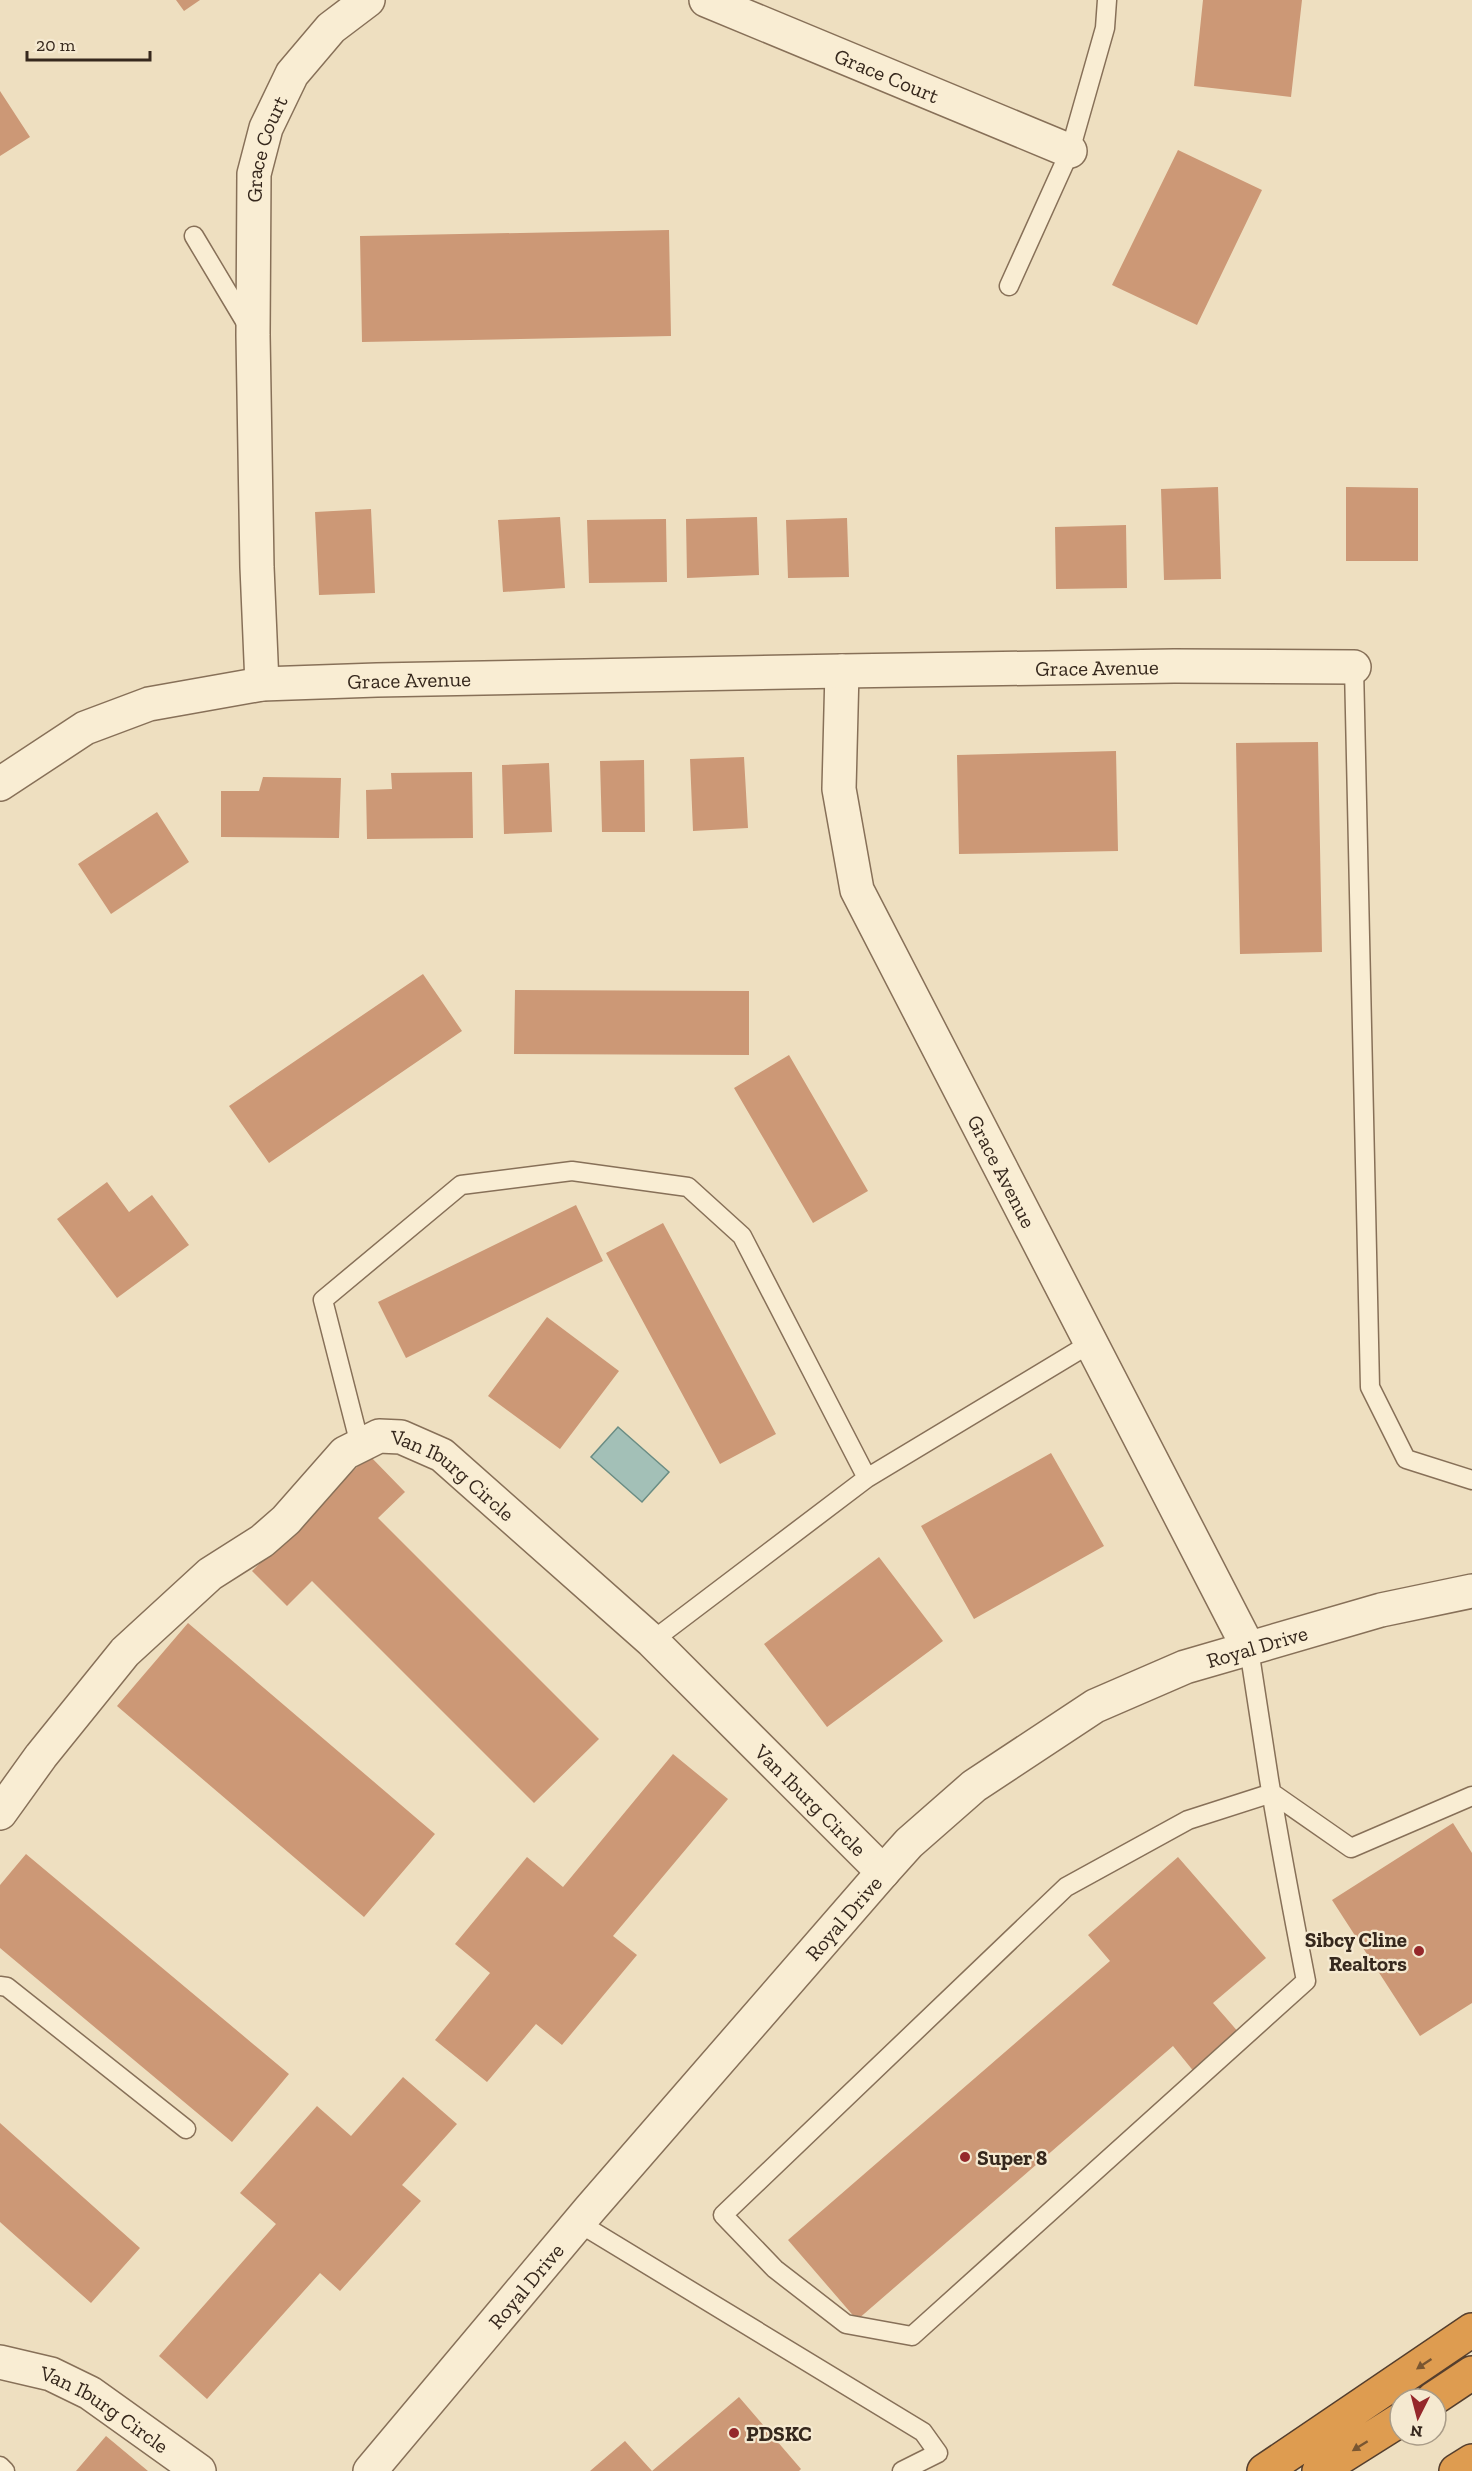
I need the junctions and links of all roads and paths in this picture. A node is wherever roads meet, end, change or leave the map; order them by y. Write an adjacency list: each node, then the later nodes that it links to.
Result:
1 (368, 0): 7 (street, Grace Court)
2 (706, 0): 4 (street, Grace Court)
3 (1107, 0): 4 (lane)
4 (1070, 151): 6 (lane)
5 (194, 236): 7 (lane, Grace Court)
6 (1009, 286)
7 (253, 335): 10 (street, Grace Court)
8 (1354, 667): 9 (street, Grace Avenue); 15 (lane)
9 (842, 671): 10 (street, Grace Avenue); 12 (street, Grace Avenue)
10 (262, 684): 11 (street, Grace Avenue)
11 (0, 784)
12 (1091, 1343): 14 (lane); 18 (street, Grace Avenue)
13 (360, 1445): 14 (lane); 17 (street, Van Iburg Circle); 21 (street, Van Iburg Circle)
14 (867, 1478): 17 (lane)
15 (1472, 1480)
16 (1472, 1591): 18 (street, Royal Drive)
17 (652, 1641): 22 (street, Van Iburg Circle)
18 (1249, 1649): 19 (lane); 22 (street, Royal Drive)
19 (1272, 1793): 19 (lane); 20 (lane)
20 (1472, 1796)
21 (0, 1813)
22 (883, 1872): 25 (street, Royal Drive)
23 (0, 1986): 24 (lane)
24 (186, 2129)
25 (579, 2223): 35 (street, Royal Drive); 36 (lane)
26 (1472, 2330): 37 (highway, one-way to 37)
27 (0, 2362): 34 (street, Van Iburg Circle)
28 (1472, 2373): 29 (highway)
29 (1448, 2389)
30 (1388, 2428): 38 (highway, one-way to 38)
31 (1472, 2461): 39 (highway)
32 (0, 2466): 33 (lane)
33 (5, 2471)
34 (199, 2471)
35 (370, 2471)
36 (902, 2471)
37 (1264, 2471)
38 (1319, 2471)
39 (1456, 2471)

